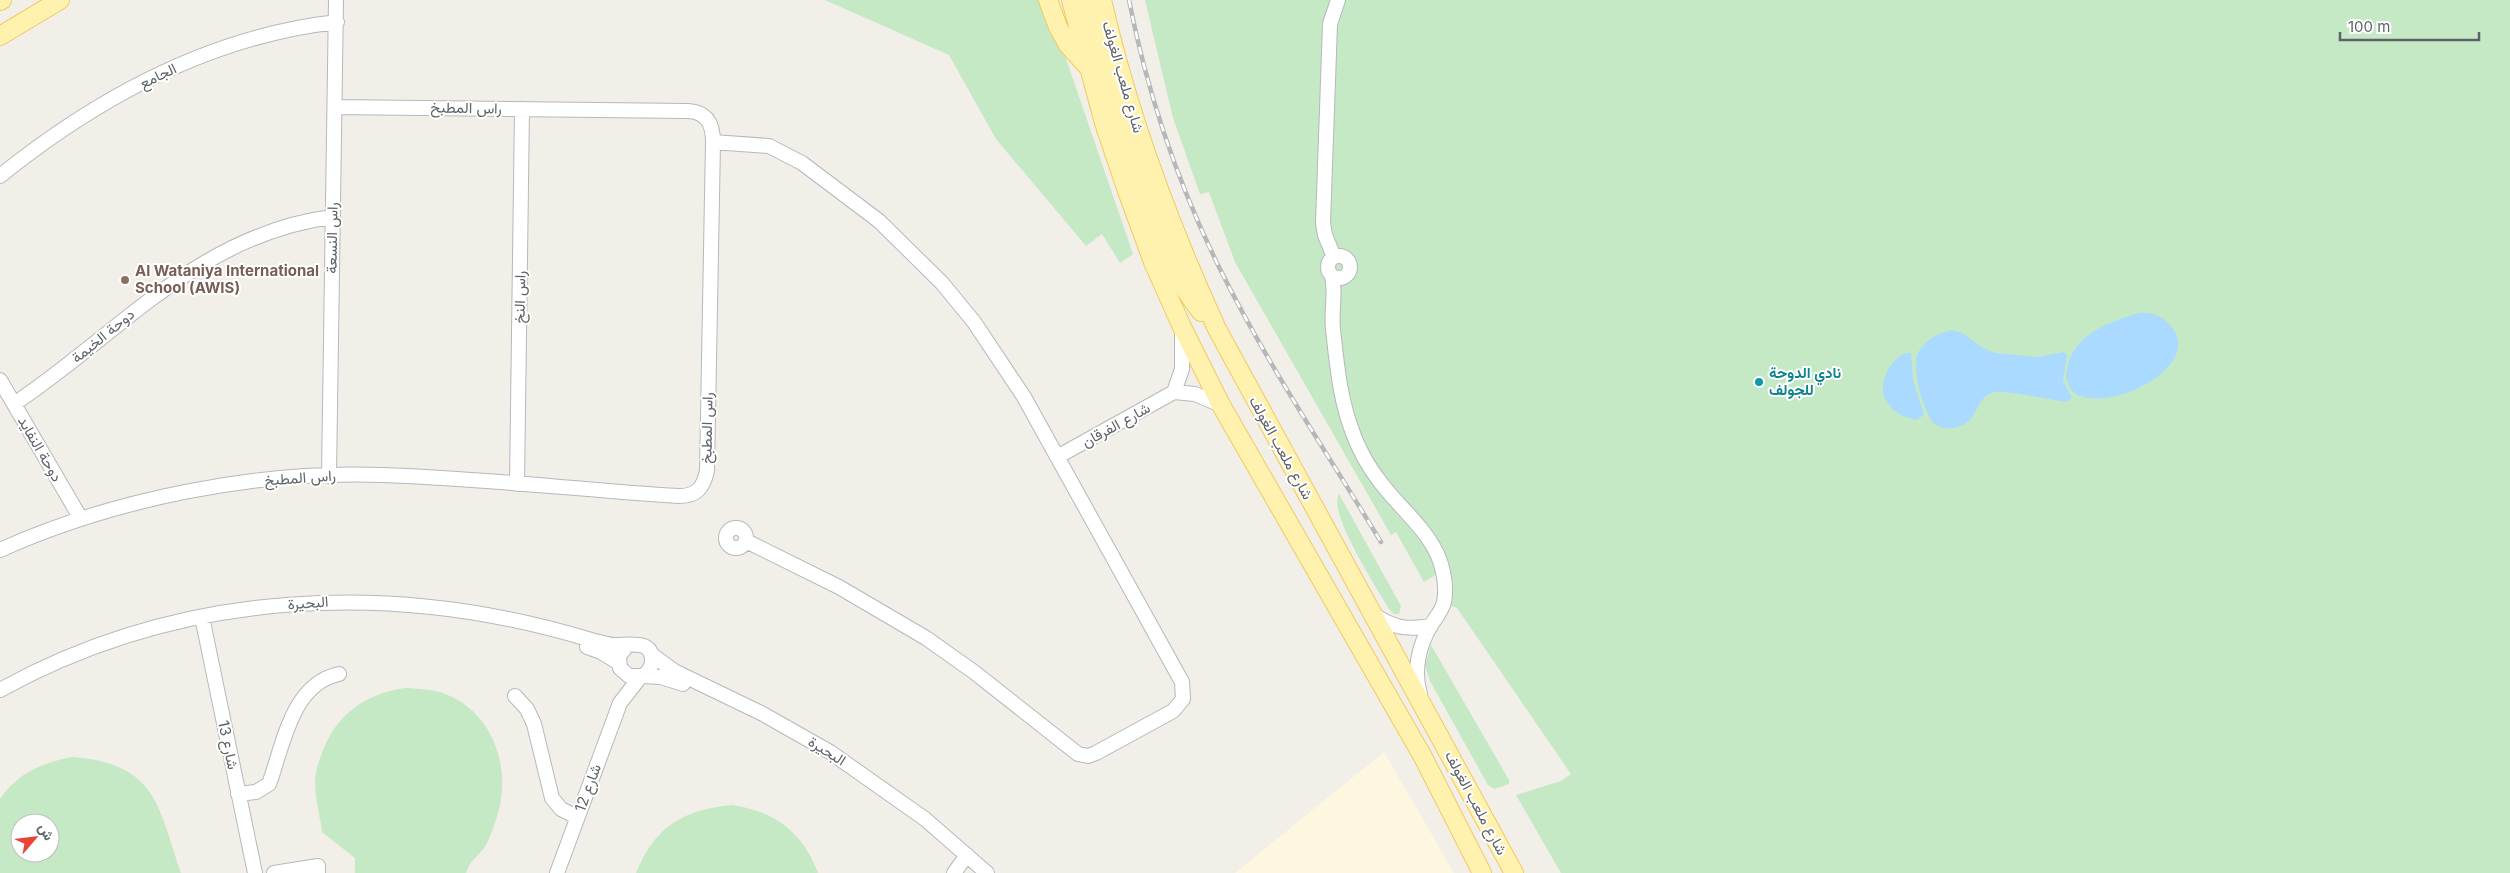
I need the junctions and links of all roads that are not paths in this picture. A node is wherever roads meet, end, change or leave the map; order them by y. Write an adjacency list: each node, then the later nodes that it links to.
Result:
1 (60, 0): 11 (main road)
2 (336, 0): 9 (street, راس النسعة)
3 (1048, 0): 12 (main road)
4 (1058, 0): 10 (main road)
5 (1071, 0): 10 (main road, شارع ملعب الغولف)
6 (1088, 0): 21 (main road)
7 (1102, 0): 21 (main road, شارع ملعب الغولف)
8 (1338, 0): 18 (street)
9 (337, 22): 13 (street, راس النسعة); 16 (street, الجامع)
10 (1079, 32): 12 (main road, شارع ملعب الغولف)
11 (0, 36)
12 (1089, 68): 20 (main road, شارع ملعب الغولف)
13 (335, 107): 14 (street, راس المطبخ); 17 (street, راس النسعة)
14 (522, 109): 15 (street, راس المطبخ); 28 (street, راس النخ)
15 (713, 142): 26 (street); 28 (street, راس المطبخ)
16 (0, 176)
17 (332, 217): 24 (street, دوحة الخيمة); 27 (street, راس النسعة)
18 (1334, 257): 19 (street); 19 (street)
19 (1338, 277): 35 (street)
20 (1182, 327): 23 (street); 25 (main road, شارع ملعب الغولف)
21 (1217, 329): 32 (main road, شارع ملعب الغولف)
22 (0, 380): 24 (street, دوحة النفايد)
23 (1174, 392): 25 (street); 26 (street, شارع الفرقان)
24 (14, 404): 29 (street, دوحة النفايد)
25 (1221, 405): 57 (main road, شارع ملعب الغولف)
26 (1058, 457): 30 (street)
27 (329, 476): 28 (street, راس المطبخ); 29 (street, راس المطبخ)
28 (517, 484)
29 (80, 519): 31 (street, راس المطبخ)
30 (746, 541)
31 (0, 550)
32 (1371, 613): 35 (street); 46 (main road, شارع ملعب الغولف)
33 (467, 615): 34 (street, البحيرة); 36 (street, البحيرة); 38 (street, البحيرة)
34 (203, 621): 41 (street, البحيرة); 43 (street, البحيرة); 47 (street, شارع 13)
35 (1431, 626): 46 (street)
36 (627, 646): 37 (street); 38 (street)
37 (651, 654): 40 (street); 45 (street, البحيرة)
38 (620, 667): 40 (street); 44 (street, شارع 12)
39 (339, 674): 47 (street)
40 (642, 676): 44 (street, شارع 12); 45 (street, البحيرة)
41 (0, 690)
42 (515, 696): 48 (street)
43 (0, 699)
44 (620, 702): 48 (street, شارع 12)
45 (736, 705): 49 (street, البحيرة)
46 (1424, 706): 58 (main road, شارع ملعب الغولف)
47 (238, 794): 51 (street, شارع 13)
48 (577, 817): 53 (street, شارع 12)
49 (964, 858): 54 (street); 55 (street, البحيرة); 56 (street, البحيرة)
50 (318, 869): 52 (street)
51 (255, 873)
52 (274, 873)
53 (557, 873)
54 (954, 873)
55 (975, 873)
56 (987, 873)
57 (1482, 873)
58 (1514, 873)

